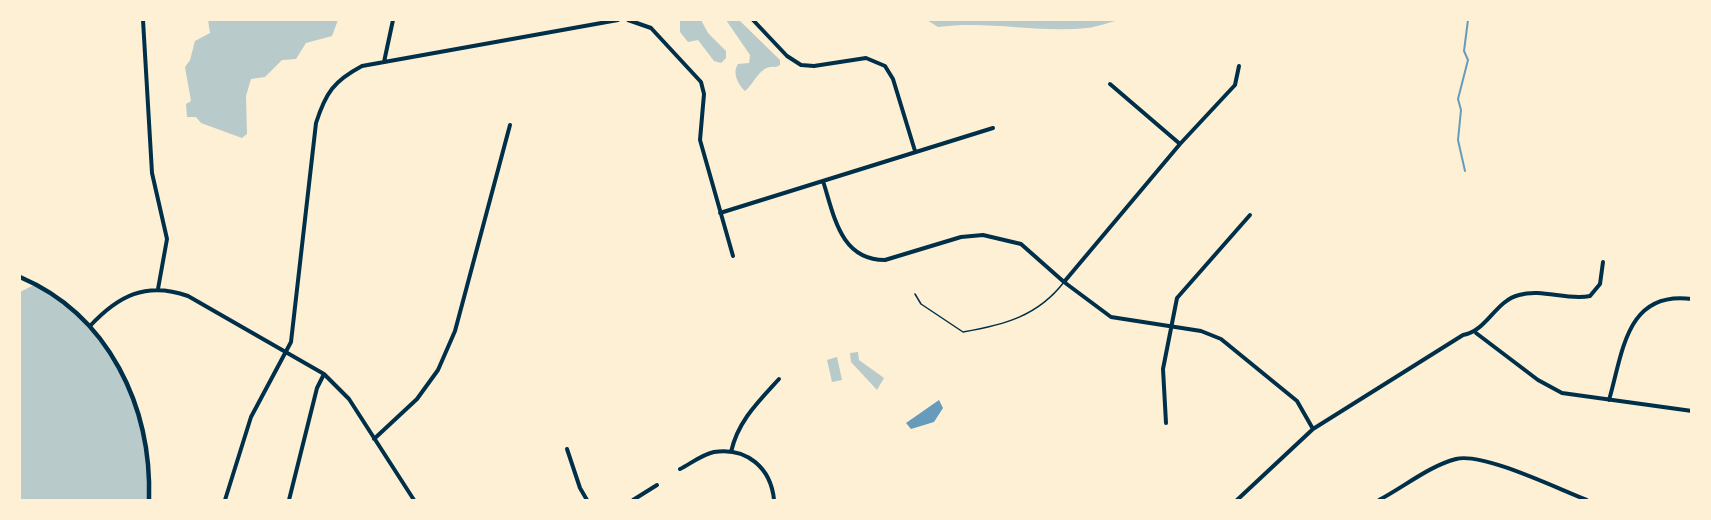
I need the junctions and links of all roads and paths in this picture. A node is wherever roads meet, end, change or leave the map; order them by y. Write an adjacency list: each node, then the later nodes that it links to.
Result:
1 (143, 20): 20 (street)
2 (393, 20): 6 (street)
3 (618, 20): 6 (street)
4 (628, 20): 14 (street)
5 (753, 20): 12 (street)
6 (384, 62): 26 (street)
7 (1239, 66): 11 (street)
8 (1110, 84): 11 (street)
9 (510, 125): 33 (street)
10 (993, 128): 12 (street)
11 (1180, 144): 19 (street)
12 (915, 151): 13 (street)
13 (823, 181): 14 (street); 19 (street)
14 (720, 213): 16 (street)
15 (1250, 215): 24 (street)
16 (733, 256)
17 (1603, 262): 25 (street)
18 (20, 276): 23 (street)
19 (1064, 282): 21 (lane); 24 (street)
20 (158, 289): 23 (street); 26 (street)
21 (915, 294)
22 (1692, 299): 29 (street)
23 (90, 326): 39 (street)
24 (1170, 328): 31 (street); 32 (street)
25 (1476, 333): 29 (street); 32 (street)
26 (285, 353): 27 (street); 40 (street)
27 (324, 374): 33 (street); 41 (street)
28 (779, 379): 35 (street)
29 (1609, 400): 30 (street)
30 (1692, 411)
31 (1166, 423)
32 (1313, 429): 46 (street)
33 (374, 439): 42 (street)
34 (567, 449): 43 (street)
35 (730, 452): 36 (street); 45 (street)
36 (680, 469)
37 (657, 485): 44 (street)
38 (1569, 494): 47 (street); 48 (street); 49 (street)
39 (149, 501)
40 (225, 501)
41 (289, 501)
42 (414, 501)
43 (587, 501)
44 (633, 501)
45 (774, 501)
46 (1237, 501)
47 (1379, 501)
48 (1566, 501)
49 (1587, 501)

